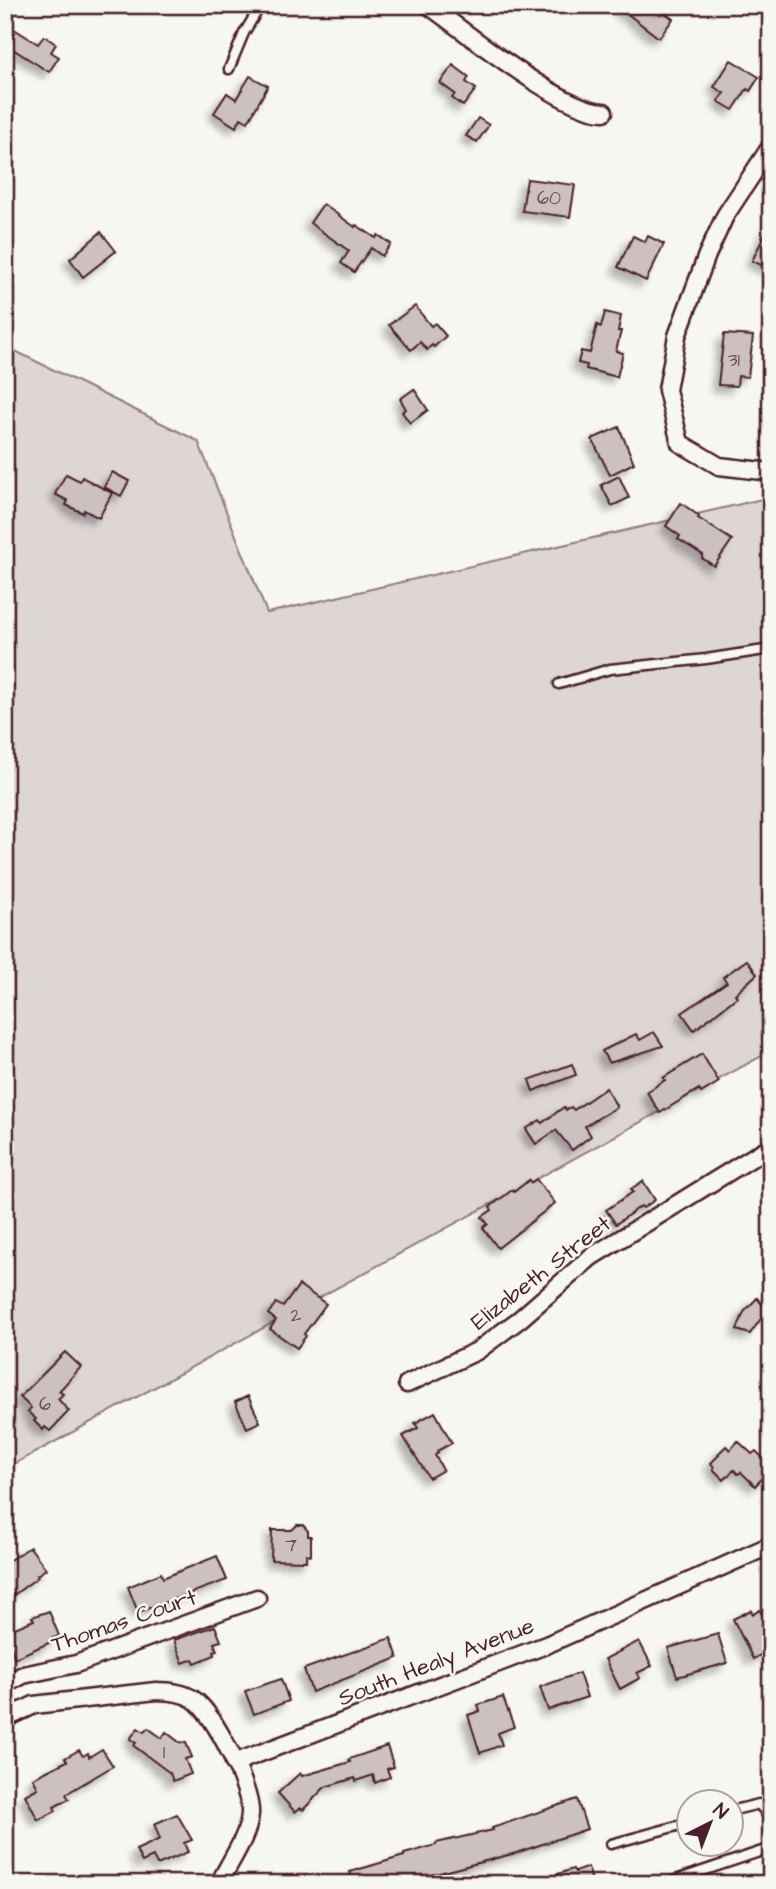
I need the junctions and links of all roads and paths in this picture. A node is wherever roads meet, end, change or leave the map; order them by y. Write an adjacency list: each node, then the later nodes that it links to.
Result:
1 (261, 5): 3 (lane)
2 (428, 5): 4 (street)
3 (229, 69)
4 (604, 112)
5 (771, 146): 6 (street)
6 (771, 472)
7 (771, 649): 8 (lane)
8 (559, 684)
9 (771, 1146): 10 (street, Elizabeth Street)
10 (407, 1384)
11 (771, 1545): 16 (street, South Healy Avenue)
12 (257, 1598): 13 (street, Thomas Court)
13 (5, 1686): 14 (street)
14 (27, 1707): 15 (street); 16 (street)
15 (5, 1719)
16 (234, 1763): 22 (street)
17 (744, 1808): 18 (lane)
18 (771, 1820)
19 (674, 1827): 20 (lane)
20 (611, 1844)
21 (771, 1848): 23 (lane)
22 (219, 1884)
23 (664, 1884)

